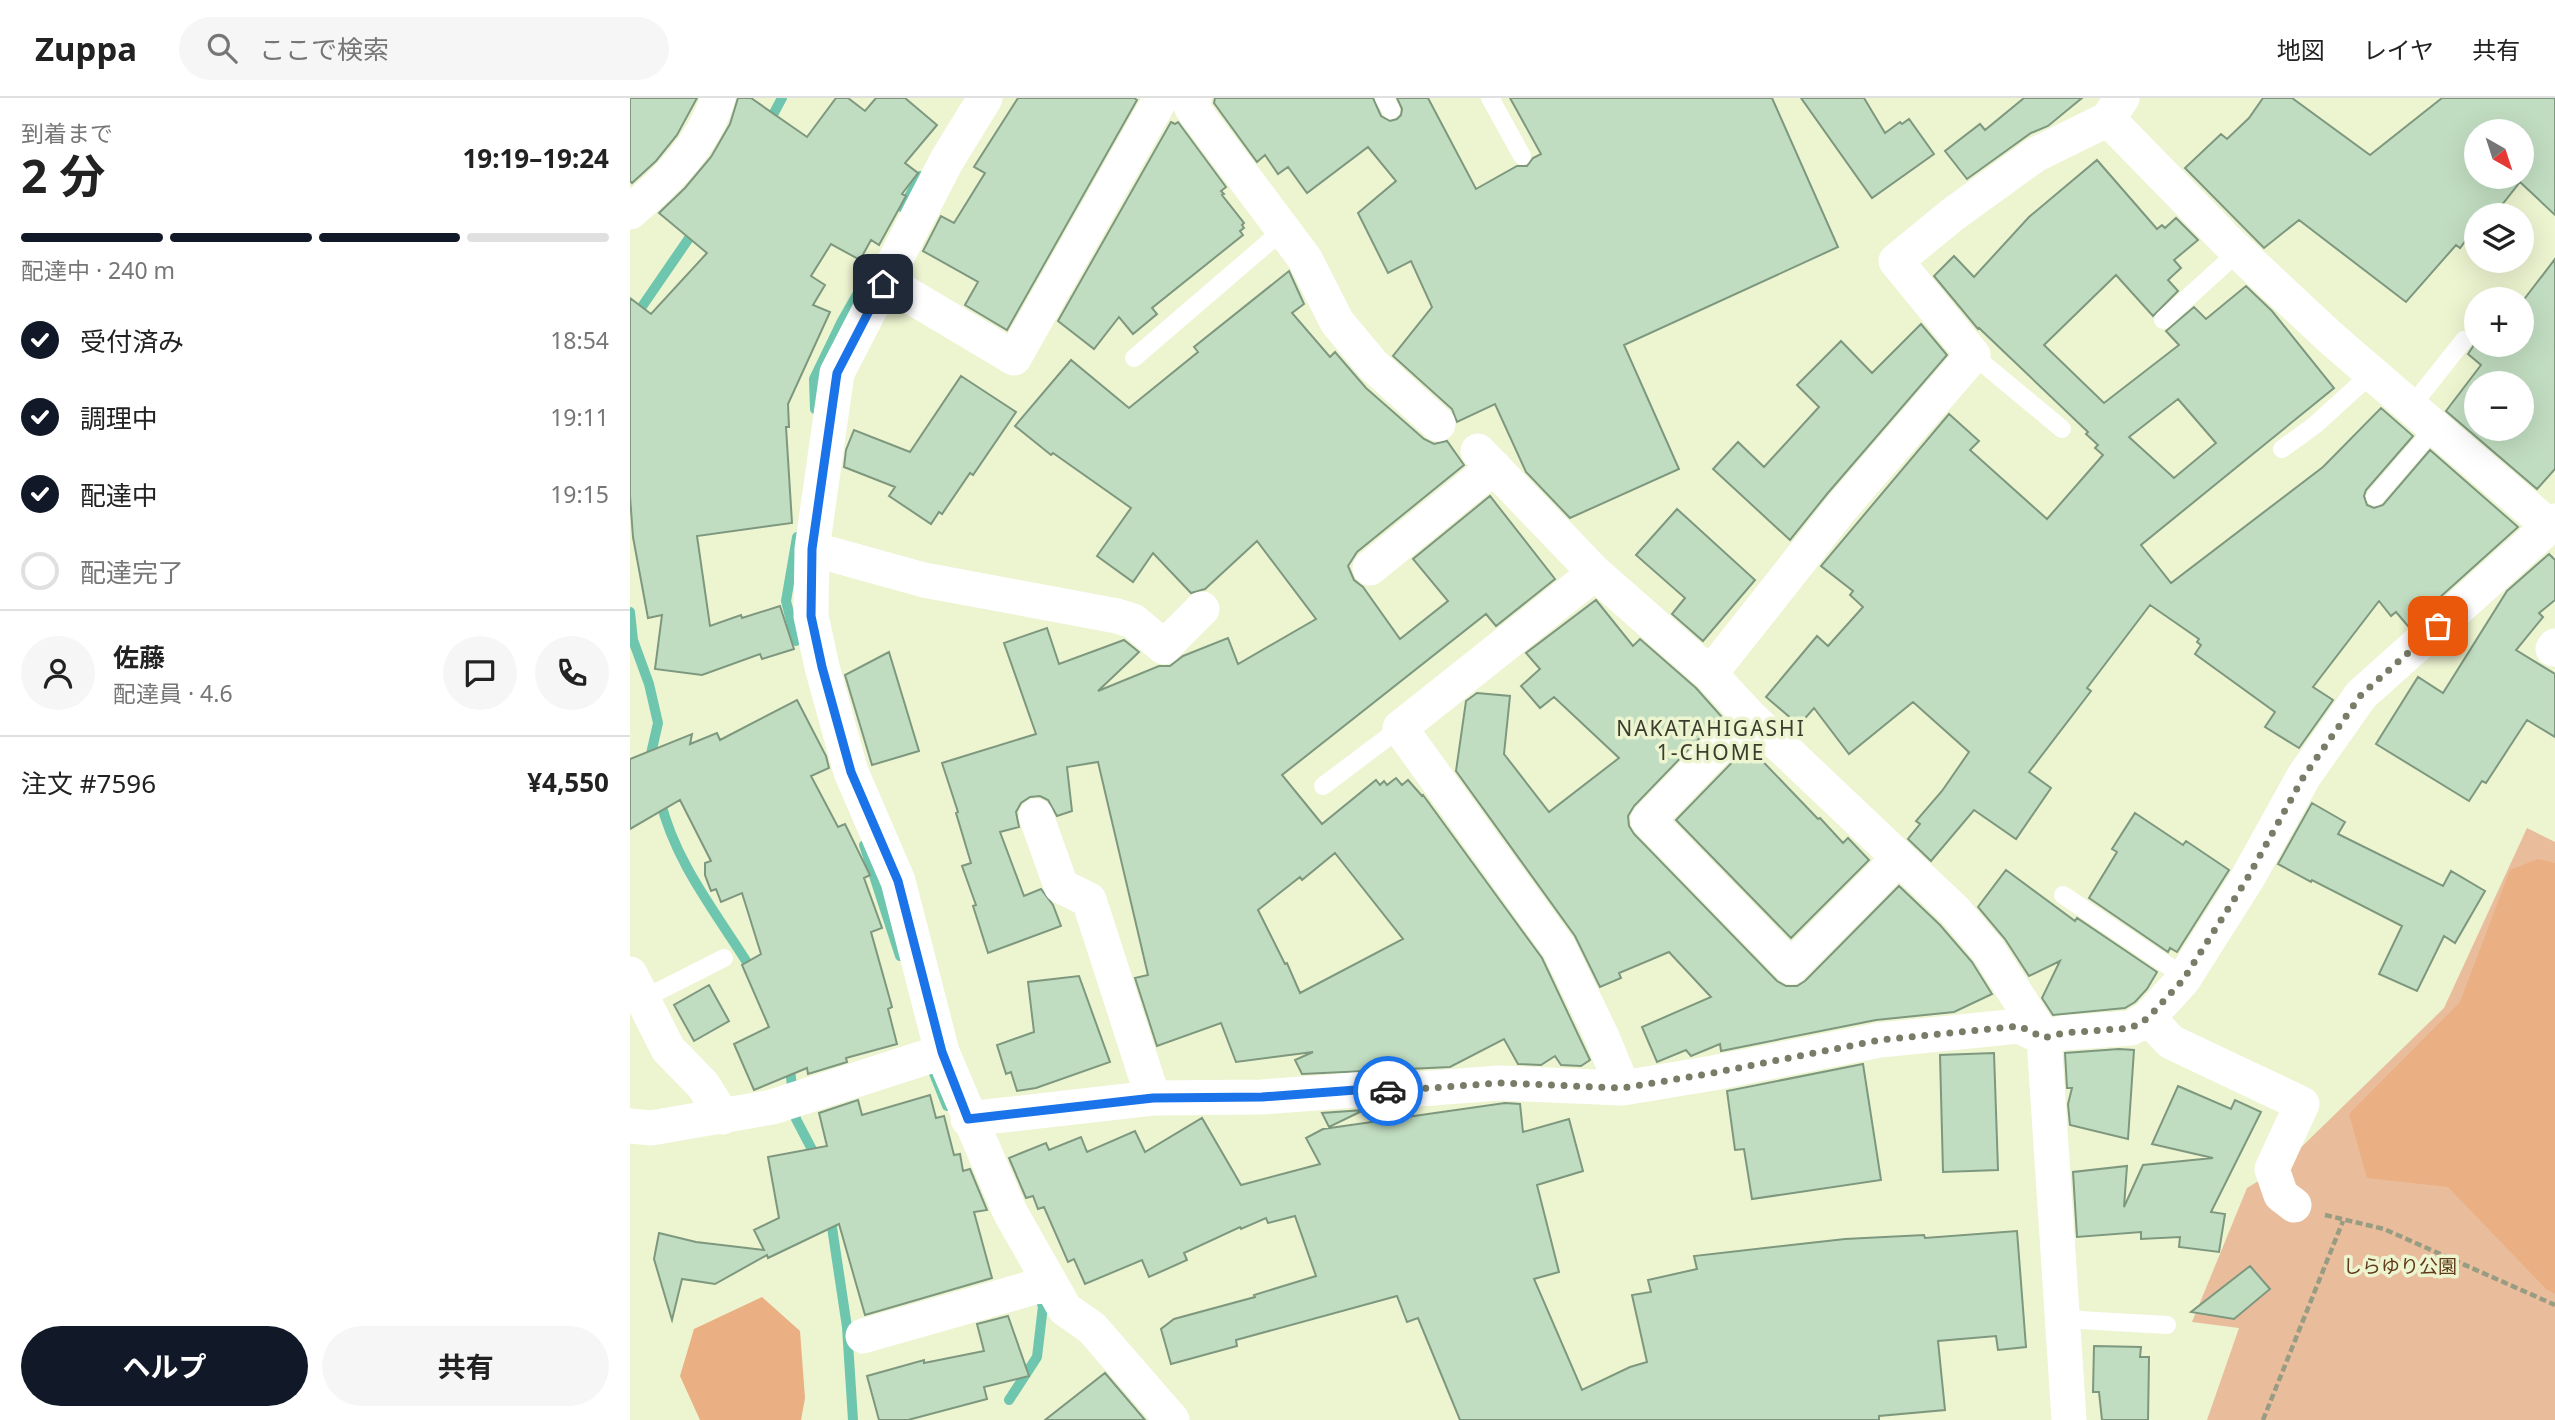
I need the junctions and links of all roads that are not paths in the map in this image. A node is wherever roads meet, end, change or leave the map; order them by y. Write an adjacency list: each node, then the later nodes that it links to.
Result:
1 (718, 98): 8 (street)
2 (985, 98): 11 (street)
3 (1161, 98): 11 (street)
4 (1194, 98): 9 (street)
5 (1490, 98): 7 (lane)
6 (2115, 108): 10 (street); 14 (street)
7 (1522, 156)
8 (630, 212)
9 (1283, 230): 15 (lane); 18 (street)
10 (2238, 252): 12 (lane); 16 (street)
11 (883, 284): 23 (street)
12 (2163, 320)
13 (2464, 340): 17 (lane)
14 (1973, 355): 19 (lane); 27 (street)
15 (1134, 358)
16 (2371, 374): 17 (street); 20 (lane)
17 (2422, 418): 21 (lane); 22 (street)
18 (1438, 424)
19 (2062, 429)
20 (2282, 449)
21 (2375, 497)
22 (2552, 524): 35 (street)
23 (812, 549): 26 (street); 39 (street)
24 (1370, 568): 25 (street)
25 (1595, 573): 27 (street); 29 (street)
26 (1202, 609)
27 (1710, 674): 28 (street)
28 (1749, 716): 32 (street); 32 (street)
29 (1401, 728): 30 (lane); 40 (street)
30 (1323, 786)
31 (1036, 816): 41 (street)
32 (1899, 858): 38 (street)
33 (2063, 895): 35 (lane)
34 (724, 958): 36 (lane)
35 (2185, 977): 37 (street)
36 (636, 987): 42 (street)
37 (2148, 1018): 38 (street); 45 (street)
38 (2044, 1038): 40 (street); 47 (street)
39 (942, 1052): 42 (street); 43 (street)
40 (1623, 1088): 41 (street)
41 (1153, 1098): 43 (street)
42 (723, 1117): 44 (street)
43 (968, 1119): 46 (street)
44 (630, 1126)
45 (2294, 1205)
46 (1049, 1283): 49 (street); 50 (street)
47 (2062, 1320): 48 (lane); 51 (street)
48 (2167, 1325)
49 (863, 1336)
50 (1172, 1420)
51 (2069, 1420)

